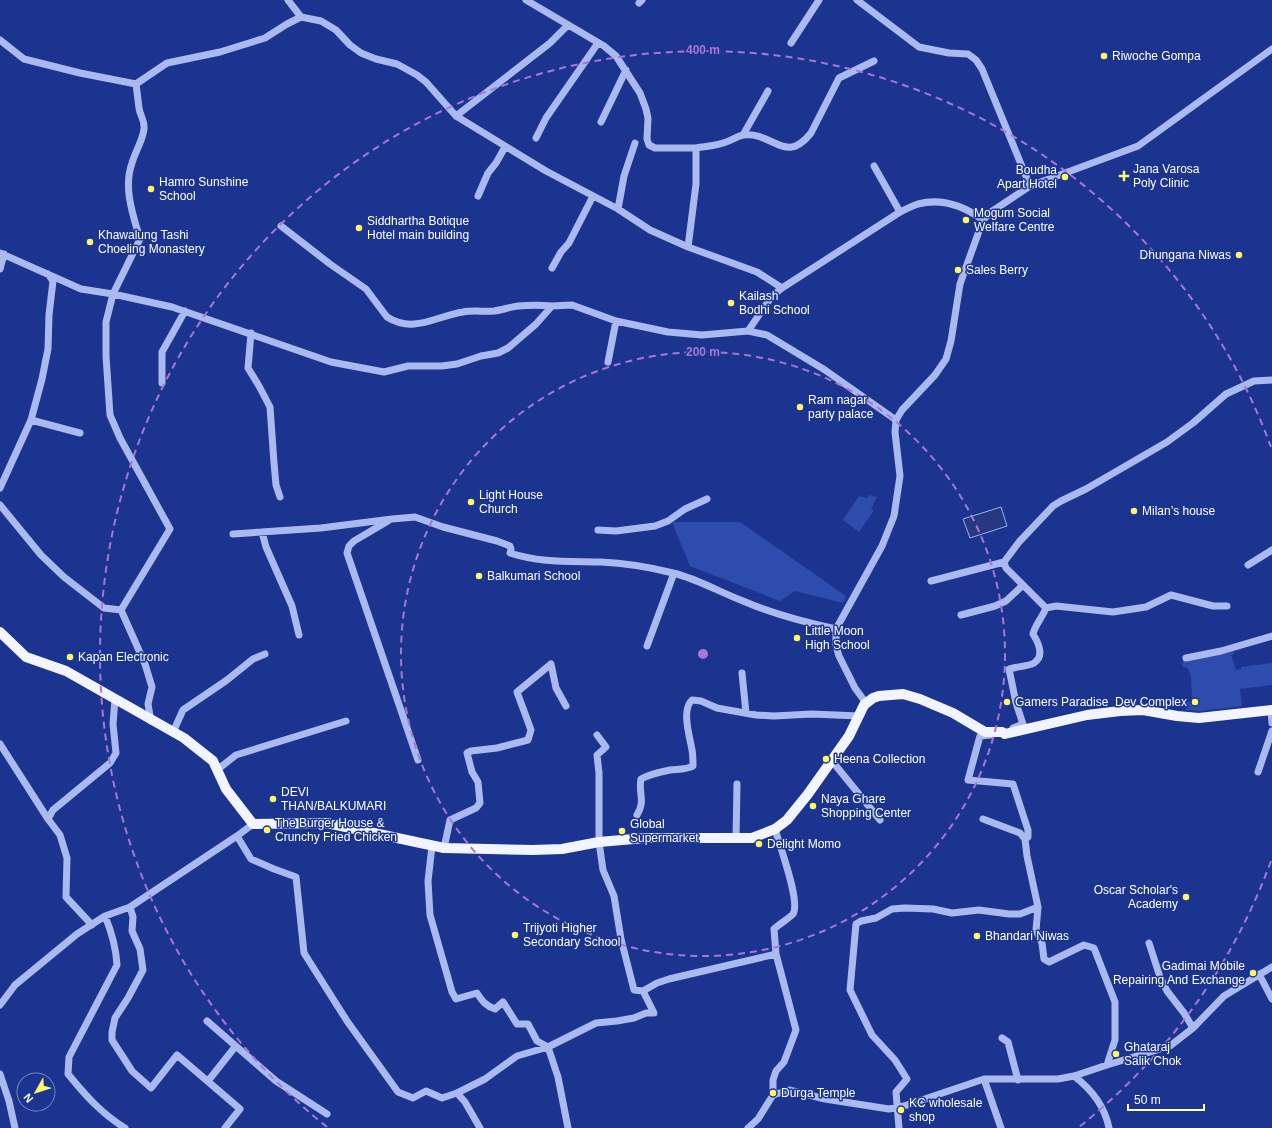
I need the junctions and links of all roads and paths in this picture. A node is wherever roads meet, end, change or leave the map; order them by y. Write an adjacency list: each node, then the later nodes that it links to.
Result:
1 (288, 0): 5 (street)
2 (526, 0): 6 (street)
3 (819, 0): 9 (street)
4 (857, 0): 23 (street)
5 (301, 16): 13 (street); 15 (street)
6 (568, 25): 8 (street); 15 (street)
7 (0, 40): 13 (street)
8 (598, 43): 12 (street); 18 (street)
9 (791, 43)
10 (1272, 49): 23 (street)
11 (874, 61): 17 (street)
12 (626, 70): 16 (street); 21 (street)
13 (136, 84): 36 (street)
14 (768, 91): 17 (street)
15 (456, 116): 20 (street)
16 (601, 122)
17 (743, 135): 21 (street)
18 (536, 138)
19 (635, 143): 26 (street)
20 (505, 147): 24 (street); 25 (street)
21 (696, 148): 30 (street)
22 (874, 166): 27 (street)
23 (1030, 186): 28 (street)
24 (478, 196)
25 (593, 196): 26 (street); 32 (street)
26 (618, 209): 30 (street)
27 (900, 212): 28 (street); 35 (street)
28 (983, 220): 46 (street)
29 (281, 226): 37 (street)
30 (688, 247): 35 (street)
31 (2, 254): 33 (street); 34 (street)
32 (552, 268)
33 (0, 269)
34 (48, 273): 36 (street); 45 (street)
35 (782, 288): 40 (street)
36 (112, 294): 38 (street); 64 (street)
37 (552, 306): 39 (street); 41 (street)
38 (185, 311): 41 (street); 44 (street)
39 (616, 321): 40 (street); 42 (street)
40 (748, 331): 46 (street)
41 (251, 333): 49 (street)
42 (608, 362)
43 (1272, 380): 57 (street)
44 (162, 383)
45 (31, 420): 47 (street); 48 (street)
46 (896, 420): 66 (street)
47 (80, 433)
48 (0, 488)
49 (280, 497)
50 (707, 499): 53 (street)
51 (0, 505): 64 (street)
52 (392, 519): 54 (street); 59 (street); 88 (street)
53 (598, 530)
54 (262, 532): 55 (street); 68 (street)
55 (233, 534)
56 (1272, 550): 58 (street)
57 (1004, 562): 60 (street); 61 (street)
58 (1248, 565)
59 (674, 573): 66 (street); 70 (street)
60 (931, 581)
61 (1023, 585): 63 (street); 65 (street)
62 (1228, 606): 63 (street)
63 (1046, 608): 85 (street)
64 (121, 610): 80 (street)
65 (960, 615)
66 (836, 629): 75 (street)
67 (0, 632): 74 (main road)
68 (299, 635)
69 (1272, 636): 72 (street)
70 (647, 646)
71 (265, 654): 84 (street)
72 (1186, 658)
73 (742, 673): 78 (street)
74 (115, 699): 80 (main road); 94 (street)
75 (866, 703): 79 (main road); 85 (main road)
76 (566, 706): 104 (street)
77 (1271, 710): 82 (street); 85 (main road)
78 (746, 714): 79 (street); 93 (street)
79 (859, 716): 89 (main road)
80 (152, 721): 84 (main road)
81 (346, 721): 90 (street)
82 (1272, 724)
83 (1272, 731): 91 (street)
84 (173, 732): 90 (main road)
85 (1004, 733): 101 (street)
86 (597, 735): 102 (street)
87 (0, 744): 94 (street)
88 (418, 760)
89 (832, 761): 96 (street); 98 (main road)
90 (217, 770): 97 (main road)
91 (1258, 772)
92 (736, 784): 100 (street)
93 (637, 814)
94 (48, 819): 108 (street)
95 (983, 819): 101 (street)
96 (880, 820)
97 (253, 824): 99 (street); 103 (main road)
98 (775, 829): 100 (main road); 110 (street)
99 (237, 836): 105 (street); 127 (street)
100 (736, 839): 102 (main road)
101 (1025, 839): 106 (street)
102 (599, 842): 104 (main road); 113 (street)
103 (432, 846): 104 (main road); 120 (street)
104 (444, 848)
105 (130, 907): 107 (street); 126 (street)
106 (1038, 907): 121 (street); 129 (street)
107 (105, 916): 108 (street); 132 (street)
108 (92, 925): 115 (street)
109 (1149, 943): 117 (street)
110 (776, 954): 113 (street); 128 (street)
111 (1272, 967): 112 (street)
112 (1259, 974): 114 (street); 117 (street)
113 (643, 991): 120 (street)
114 (1272, 999)
115 (0, 1005)
116 (207, 1021): 119 (street)
117 (1193, 1028): 121 (street)
118 (1002, 1038): 125 (street)
119 (235, 1047): 126 (street); 130 (street)
120 (548, 1047): 127 (street); 135 (street)
121 (1107, 1065): 123 (street)
122 (0, 1074): 131 (street)
123 (1074, 1076): 125 (street); 139 (street)
124 (984, 1079): 125 (street); 129 (street); 138 (street)
125 (1018, 1080)
126 (208, 1081): 133 (street)
127 (457, 1093): 134 (street)
128 (773, 1095): 129 (street); 136 (street)
129 (897, 1108): 137 (street)
130 (327, 1114)
131 (15, 1128)
132 (125, 1128)
133 (225, 1128)
134 (480, 1128)
135 (568, 1128)
136 (748, 1128)
137 (898, 1128)
138 (1001, 1128)
139 (1109, 1128)

